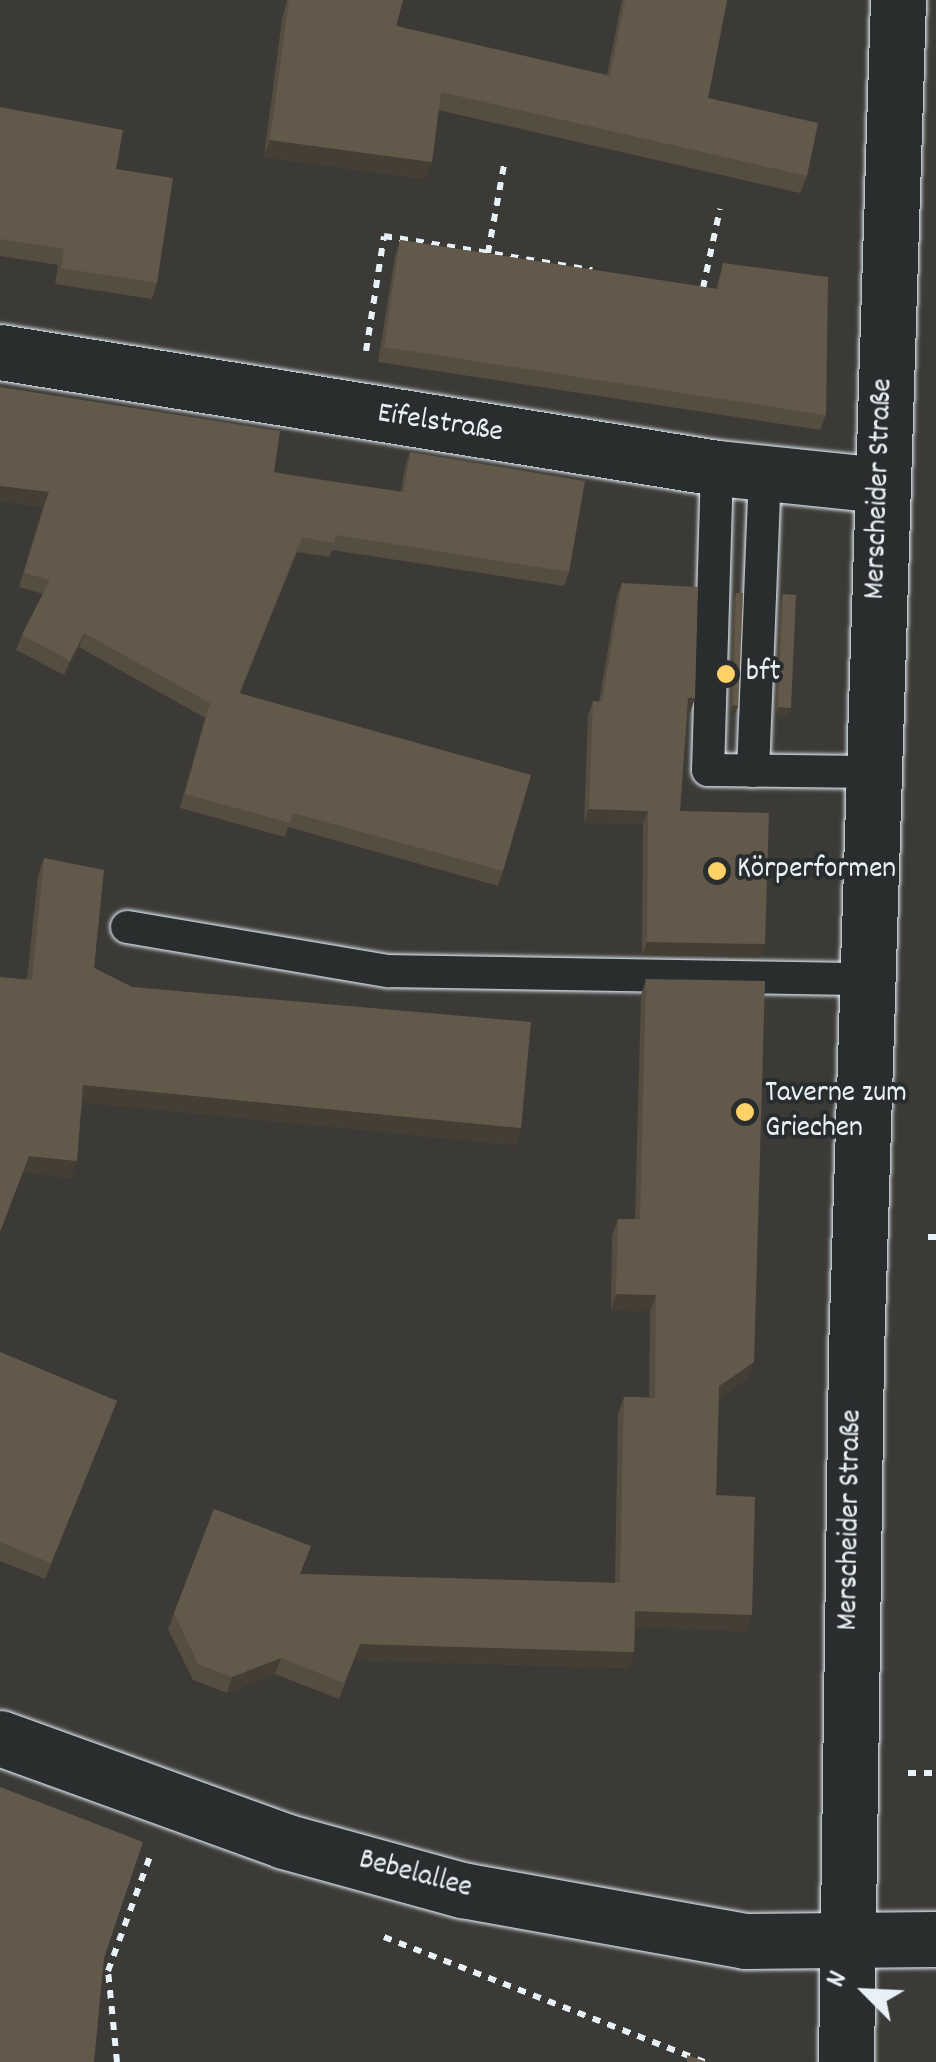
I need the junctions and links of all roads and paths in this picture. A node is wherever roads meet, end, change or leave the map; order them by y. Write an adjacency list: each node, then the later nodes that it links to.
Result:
1 (898, 0): 10 (main road, Merscheider Straße)
2 (504, 164): 4 (path)
3 (720, 209): 6 (path)
4 (488, 253): 5 (path); 8 (path)
5 (597, 271)
6 (688, 286)
7 (0, 352): 8 (main road, Eifelstraße)
8 (356, 412): 9 (main road, Eifelstraße)
9 (741, 471): 10 (main road, Eifelstraße); 11 (lane); 11 (lane)
10 (881, 485): 12 (main road, Merscheider Straße)
11 (753, 771): 12 (lane)
12 (873, 772): 14 (main road, Merscheider Straße)
13 (127, 927): 14 (lane)
14 (866, 979): 18 (main road, Merscheider Straße)
15 (0, 1738): 18 (main road, Bebelallee)
16 (153, 1848): 19 (path)
17 (936, 1939): 18 (main road, Bebelallee)
18 (847, 1944): 20 (main road, Merscheider Straße)
19 (117, 2062)
20 (846, 2062)

